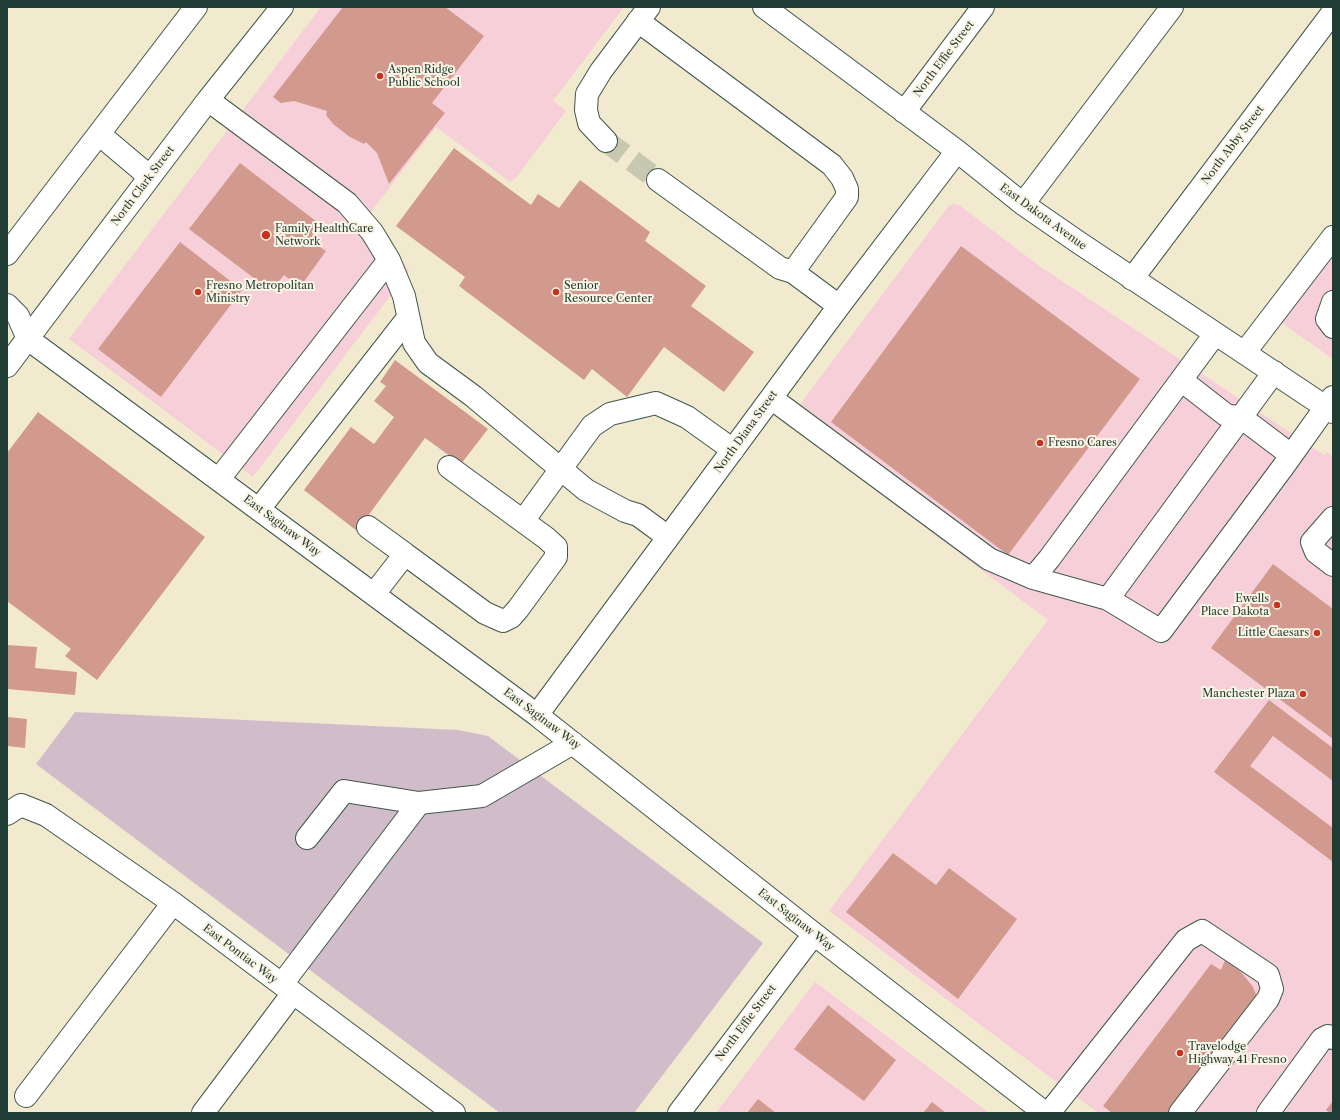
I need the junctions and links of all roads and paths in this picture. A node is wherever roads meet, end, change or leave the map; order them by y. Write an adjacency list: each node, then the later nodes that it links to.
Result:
1 (196, 7): 10 (street)
2 (282, 7): 8 (street, North Clark Street)
3 (764, 7): 9 (street, East Dakota Avenue)
4 (983, 7): 9 (street, North Effie Street)
5 (1172, 7): 15 (street)
6 (1333, 12): 20 (street, North Abby Street)
7 (643, 14): 11 (street); 19 (street)
8 (208, 100): 13 (street, North Clark Street); 18 (street)
9 (904, 112): 12 (street, East Dakota Avenue)
10 (99, 134): 13 (street); 17 (street)
11 (606, 141)
12 (957, 151): 15 (street, East Dakota Avenue); 23 (street, North Diana Street)
13 (150, 176): 27 (street, North Clark Street)
14 (658, 180): 19 (street)
15 (1024, 204): 20 (street, East Dakota Avenue)
16 (1333, 237): 28 (street)
17 (7, 254)
18 (389, 260): 24 (street); 39 (street)
19 (793, 272): 23 (street)
20 (1132, 279): 26 (street, East Dakota Avenue)
21 (1333, 302): 25 (street)
22 (7, 305): 27 (street)
23 (839, 306): 32 (street, North Diana Street)
24 (408, 318): 38 (street); 40 (street)
25 (1333, 327)
26 (1215, 334): 28 (street, East Dakota Avenue); 31 (street)
27 (28, 339): 29 (street, North Clark Street); 39 (street, East Saginaw Way)
28 (1245, 352): 30 (street, East Dakota Avenue)
29 (7, 366)
30 (1274, 372): 33 (street, East Dakota Avenue); 34 (street)
31 (1181, 380): 34 (street); 47 (street)
32 (771, 398): 35 (street, North Diana Street); 47 (street)
33 (1331, 405): 36 (street)
34 (1242, 418): 36 (street); 49 (street)
35 (733, 450): 38 (street); 44 (street, North Diana Street)
36 (1291, 455): 49 (street)
37 (449, 467): 42 (street)
38 (560, 468): 42 (street); 44 (street)
39 (219, 479): 40 (street, East Saginaw Way)
40 (259, 509): 48 (street, East Saginaw Way)
41 (1333, 518): 46 (street)
42 (523, 521): 45 (street)
43 (368, 527): 45 (street)
44 (668, 537): 50 (street, North Diana Street)
45 (405, 554): 48 (street)
46 (1333, 565)
47 (1033, 578): 49 (street)
48 (374, 594): 50 (street, East Saginaw Way)
49 (1108, 599)
50 (537, 715): 51 (street, East Saginaw Way)
51 (573, 743): 52 (street); 56 (street, East Saginaw Way)
52 (419, 803): 54 (street); 57 (street)
53 (14, 809): 55 (street, East Pontiac Way)
54 (307, 838)
55 (173, 903): 57 (street, East Pontiac Way); 59 (street)
56 (814, 934): 63 (street, North Effie Street); 64 (street, East Saginaw Way)
57 (287, 988): 61 (street); 62 (street, East Pontiac Way)
58 (1333, 1038): 60 (street)
59 (26, 1096)
60 (1271, 1112)
61 (203, 1113)
62 (453, 1113)
63 (679, 1113)
64 (1045, 1113)
65 (1049, 1113): 66 (street)
66 (1180, 1113)

